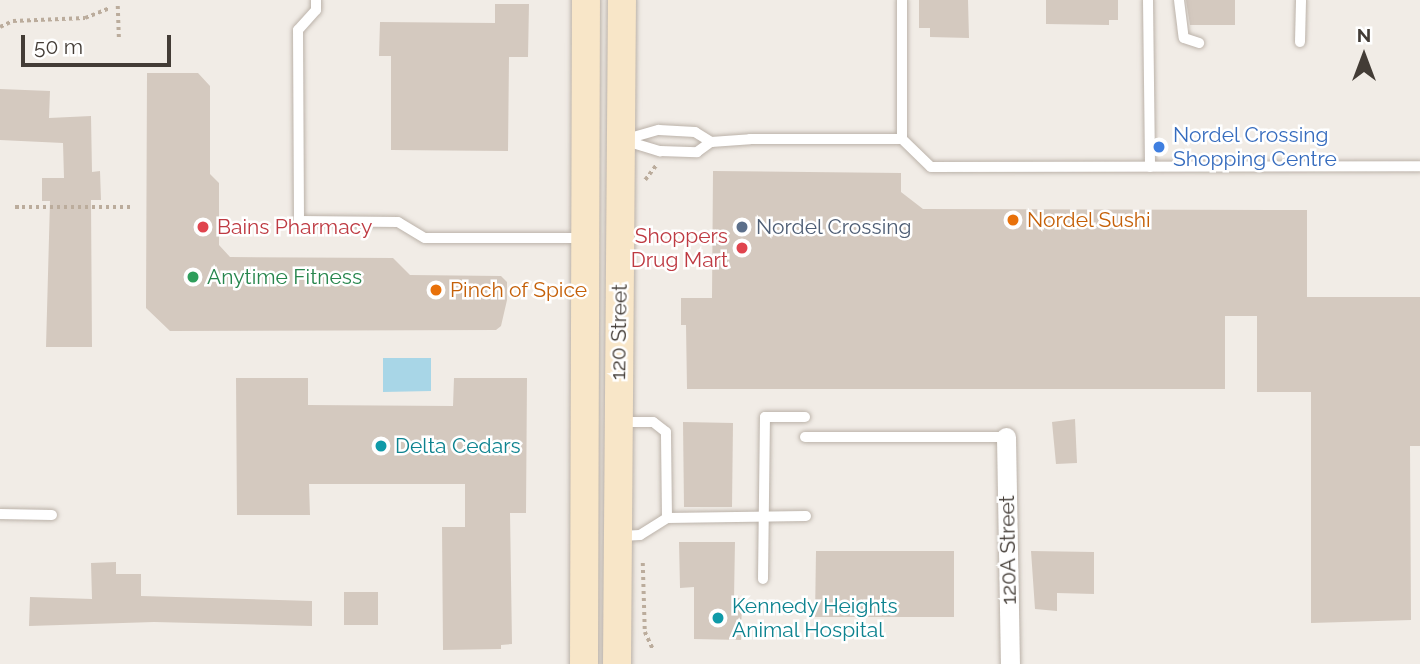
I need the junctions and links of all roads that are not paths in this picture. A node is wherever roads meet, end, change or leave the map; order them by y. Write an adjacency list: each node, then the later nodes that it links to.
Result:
1 (316, 0): 15 (lane)
2 (586, 0): 15 (main road, 120 Street)
3 (622, 0): 11 (main road, 120 Street)
4 (902, 0): 10 (lane)
5 (1148, 0): 14 (lane)
6 (1179, 0): 9 (lane)
7 (1301, 0): 8 (lane)
8 (1300, 42)
9 (1199, 43)
10 (902, 139): 12 (lane); 14 (lane)
11 (622, 140): 12 (lane); 12 (lane); 16 (main road, 120 Street)
12 (711, 142)
13 (1420, 166): 14 (lane)
14 (1150, 167)
15 (584, 238): 16 (main road); 28 (main road, 120 Street)
16 (619, 341): 18 (main road, 120 Street)
17 (805, 417): 25 (lane)
18 (618, 422): 24 (lane); 26 (main road, 120 Street)
19 (805, 437): 20 (lane)
20 (1006, 437): 30 (street, 120A Street)
21 (0, 514): 22 (lane)
22 (52, 515)
23 (806, 516): 25 (lane)
24 (667, 517): 25 (lane); 26 (lane)
25 (764, 517): 27 (lane)
26 (617, 536): 29 (main road, 120 Street)
27 (763, 579)
28 (584, 664)
29 (617, 664)
30 (1010, 664)

